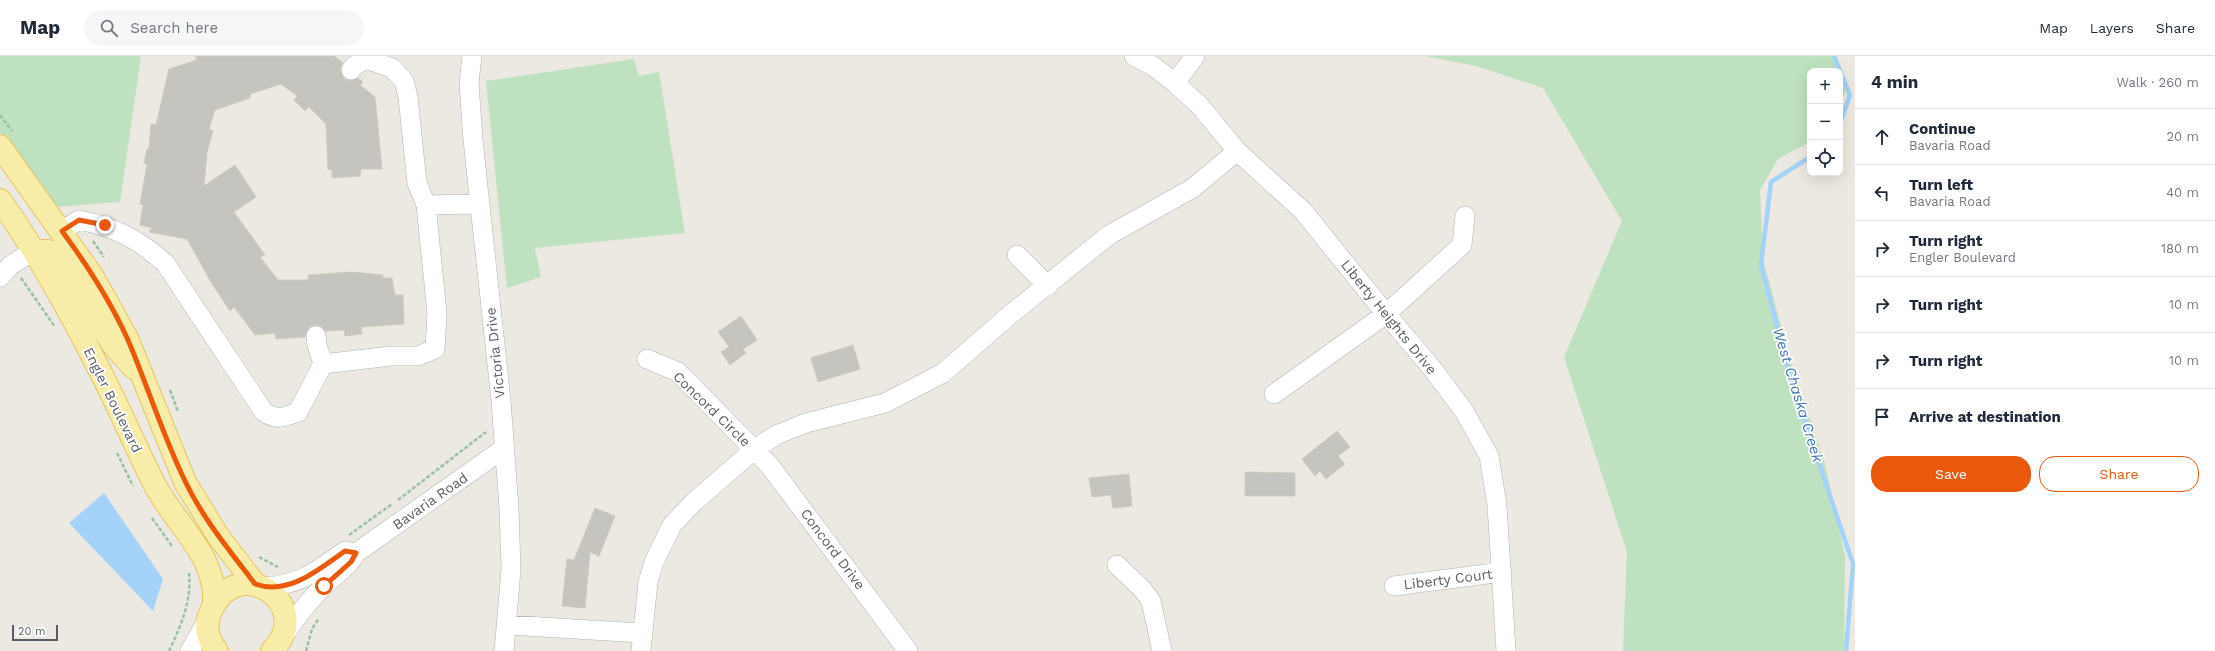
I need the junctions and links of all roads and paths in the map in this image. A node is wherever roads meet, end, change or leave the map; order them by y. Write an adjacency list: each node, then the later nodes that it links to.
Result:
1 (472, 56): 9 (street, Victoria Drive)
2 (1134, 56): 5 (street, Liberty Heights Drive)
3 (1195, 56): 5 (street)
4 (351, 70): 10 (street)
5 (1175, 83): 7 (street, Liberty Heights Drive)
6 (0, 146): 12 (main road)
7 (1237, 151): 16 (street); 17 (street, Liberty Heights Drive)
8 (0, 200): 13 (main road, Engler Boulevard)
9 (479, 204): 10 (street); 25 (street, Victoria Drive)
10 (426, 205): 21 (street)
11 (1464, 216): 17 (street)
12 (62, 231): 21 (street); 22 (main road)
13 (33, 251): 15 (street); 22 (main road); 36 (main road, Engler Boulevard)
14 (1017, 255): 16 (street)
15 (5, 271): 18 (path)
16 (1048, 286): 26 (street)
17 (1386, 314): 23 (street); 33 (street, Liberty Heights Drive)
18 (56, 329)
19 (316, 336): 21 (street)
20 (647, 359): 26 (street, Concord Circle)
21 (324, 364)
22 (145, 380): 34 (main road)
23 (1274, 394)
24 (115, 448): 27 (path)
25 (503, 449): 30 (street, Bavaria Road); 37 (street, Victoria Drive)
26 (755, 449): 38 (street); 44 (street, Concord Drive)
27 (137, 492)
28 (151, 517): 29 (path)
29 (176, 551)
30 (356, 553): 34 (street, Bavaria Road); 39 (street, Bavaria Road)
31 (1117, 565): 45 (street)
32 (186, 567): 40 (path)
33 (1502, 572): 35 (street, Liberty Court); 46 (street, Liberty Heights Drive)
34 (260, 586): 36 (main road); 39 (main road)
35 (1394, 586)
36 (211, 612): 41 (street); 42 (main road, Engler Boulevard)
37 (507, 625): 38 (street); 43 (street, Victoria Drive)
38 (641, 642)
39 (279, 645)
40 (169, 651)
41 (190, 651)
42 (217, 651)
43 (504, 651)
44 (908, 651)
45 (1162, 651)
46 (1506, 651)

